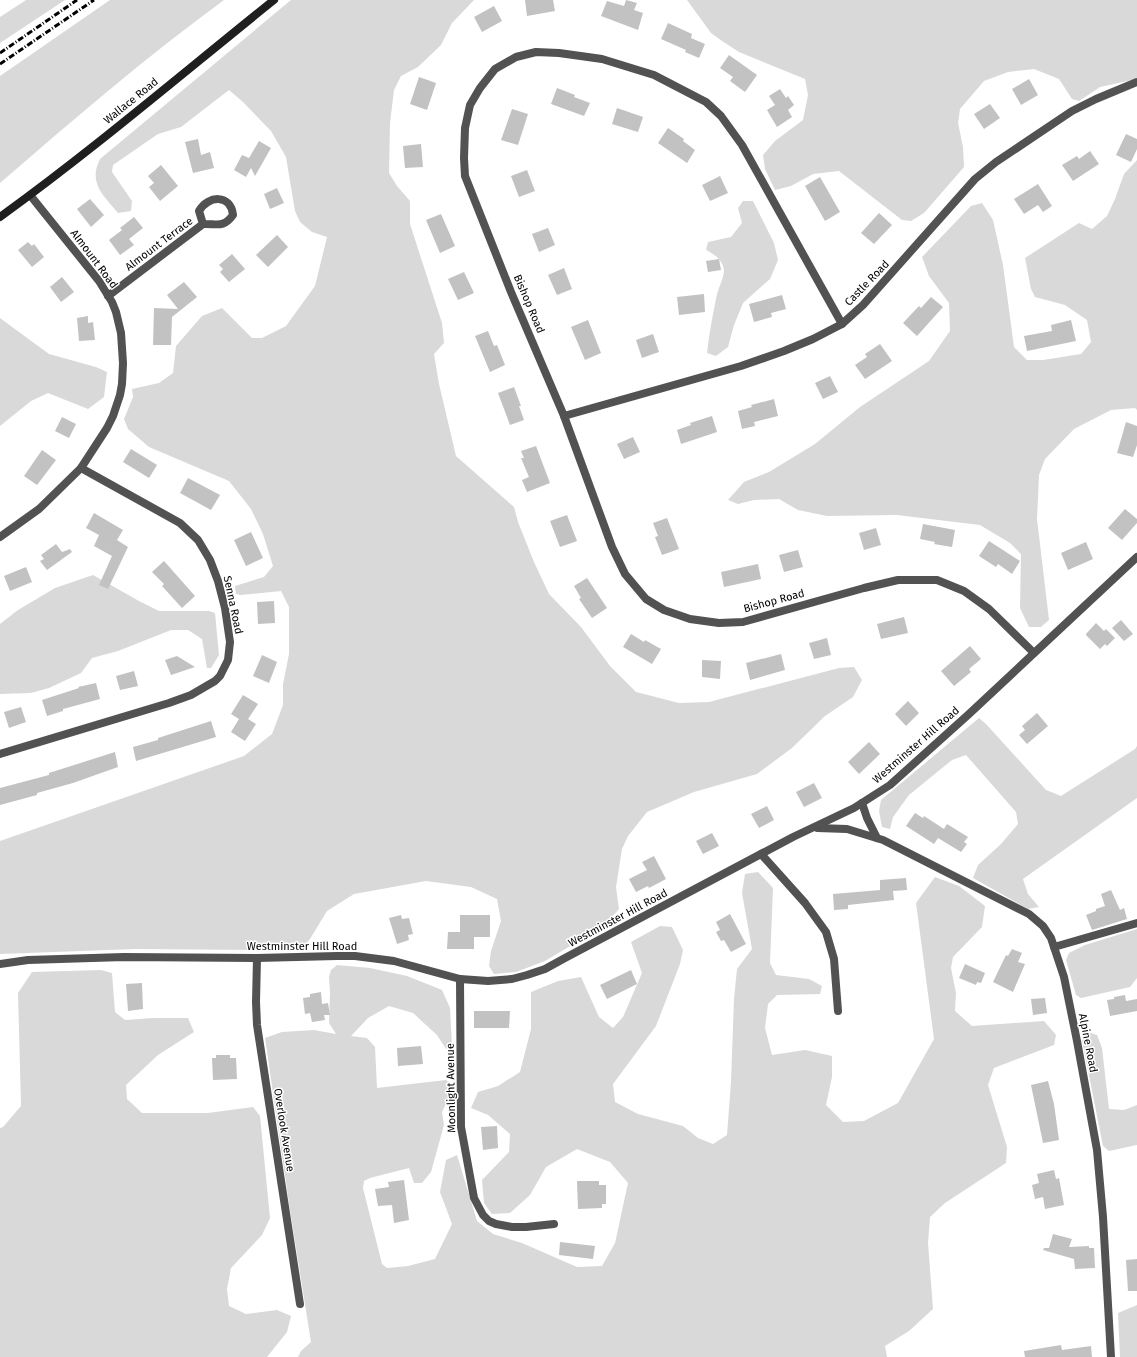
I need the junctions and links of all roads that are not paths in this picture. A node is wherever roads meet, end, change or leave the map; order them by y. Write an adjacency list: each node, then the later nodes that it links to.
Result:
1 (274, 0): 3 (street, Wallace Road)
2 (1137, 82): 7 (street, Castle Road)
3 (30, 195): 4 (street, Wallace Road); 6 (street, Almount Road)
4 (0, 216)
5 (203, 224): 6 (street, Almount Terrace)
6 (108, 296): 9 (street, Almount Road)
7 (842, 324): 8 (street, Castle Road); 8 (street, Bishop Road)
8 (564, 416): 12 (street, Bishop Road)
9 (81, 468): 10 (street, Almount Road); 13 (street, Senna Road)
10 (0, 537)
11 (1137, 557): 12 (street, Westminster Hill Road)
12 (1034, 653): 14 (street, Westminster Hill Road)
13 (0, 754)
14 (862, 803): 15 (street, Westminster Hill Road); 16 (street)
15 (813, 828): 16 (street, Alpine Road); 17 (street, Westminster Hill Road)
16 (877, 838): 19 (street, Alpine Road)
17 (761, 854): 22 (street, Westminster Hill Road); 23 (street)
18 (1137, 923): 19 (street)
19 (1054, 947): 26 (street, Alpine Road)
20 (257, 958): 21 (street, Westminster Hill Road); 22 (street, Westminster Hill Road); 25 (street, Overlook Avenue)
21 (0, 964)
22 (460, 979): 24 (street, Moonlight Avenue)
23 (838, 1010)
24 (554, 1224)
25 (300, 1304)
26 (1111, 1357)

